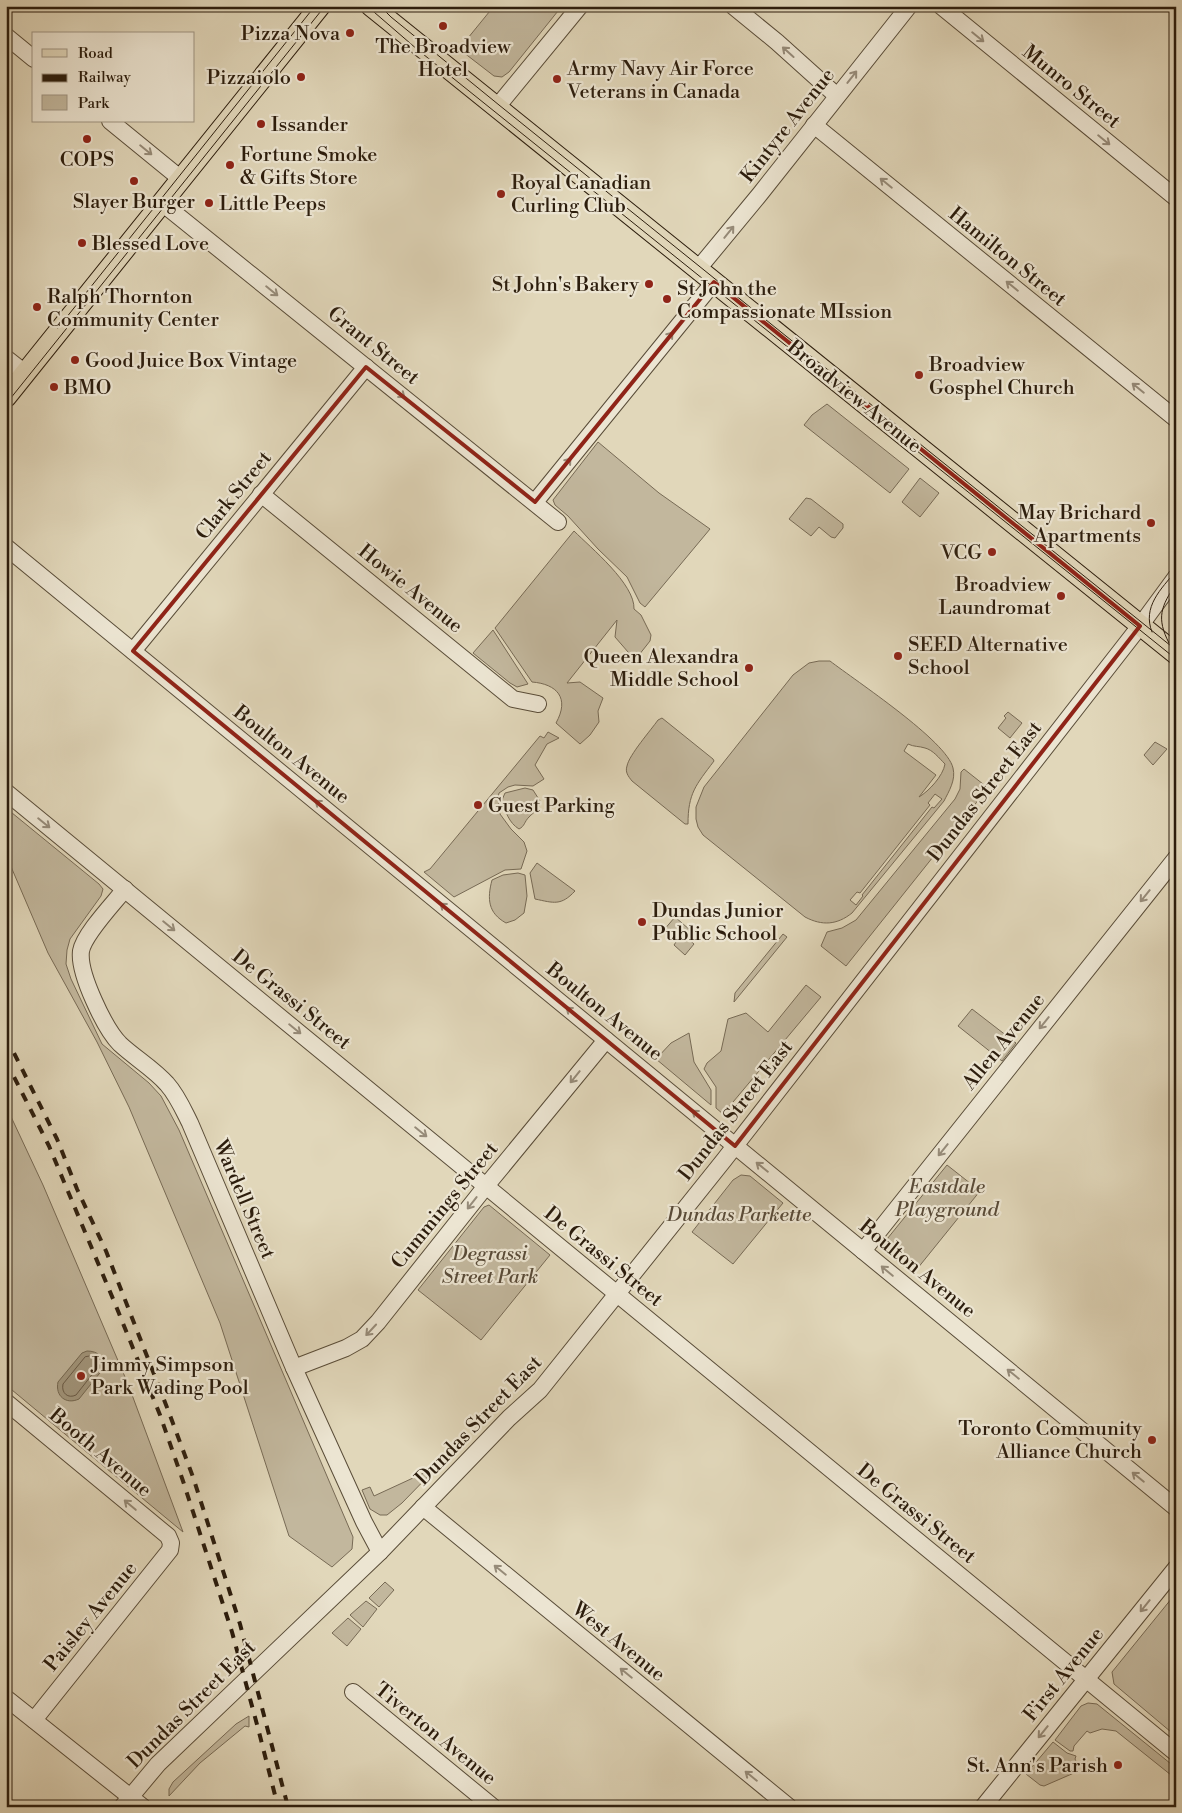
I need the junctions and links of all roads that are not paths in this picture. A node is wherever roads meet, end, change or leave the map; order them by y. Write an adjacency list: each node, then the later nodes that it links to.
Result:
1 (320, 6): 13 (main road)
2 (371, 6): 10 (main road, Broadview Avenue)
3 (580, 6): 10 (street)
4 (733, 6): 9 (street, one-way to 4)
5 (909, 6): 9 (street, Kintyre Avenue, one-way to 5)
6 (940, 6): 14 (street, Munro Street, one-way to 14)
7 (6, 36): 8 (street)
8 (32, 57)
9 (837, 96): 12 (street, Kintyre Avenue)
10 (497, 107): 16 (main road, Broadview Avenue)
11 (111, 122): 13 (street, one-way to 13)
12 (814, 125): 16 (street, Kintyre Avenue, one-way to 12); 22 (street, Hamilton Street, one-way to 12)
13 (181, 179): 15 (main road)
14 (1176, 198)
15 (162, 203): 19 (street, Grant Street, one-way to 19); 20 (main road)
16 (698, 269): 17 (main road, Broadview Avenue)
17 (714, 282): 24 (street, one-way to 17); 28 (main road, Broadview Avenue)
18 (6, 358): 20 (street)
19 (366, 367): 23 (street, Clark Street); 24 (street, Grant Street, one-way to 24)
20 (25, 373): 21 (main road)
21 (6, 397)
22 (1176, 419)
23 (261, 494): 29 (street, Clark Street); 31 (street, Howie Avenue)
24 (535, 502): 25 (street, Grant Street)
25 (558, 522)
26 (6, 547): 29 (street, Boulton Avenue)
27 (1176, 577): 28 (street, Dundas Street East)
28 (1140, 626): 30 (main road, Broadview Avenue); 36 (street, Dundas Street East)
29 (132, 651): 35 (street, Boulton Avenue, one-way to 29)
30 (1176, 654)
31 (538, 704)
32 (6, 792): 34 (street, De Grassi Street, one-way to 34)
33 (1176, 858): 38 (street, Allen Avenue, one-way to 38)
34 (125, 889): 37 (street, De Grassi Street, one-way to 37); 40 (street, Wardell Street)
35 (606, 1040): 36 (street, Boulton Avenue, one-way to 35); 37 (street, Cummings Street, one-way to 37)
36 (735, 1146): 38 (street, Boulton Avenue, one-way to 36); 39 (street, Dundas Street East)
37 (486, 1186): 39 (street, De Grassi Street); 40 (street, Cummings Street, one-way to 40)
38 (863, 1251): 43 (street, Boulton Avenue, one-way to 38)
39 (617, 1294): 42 (street, Dundas Street East); 47 (street, De Grassi Street)
40 (294, 1368): 45 (street, Wardell Street)
41 (6, 1402): 44 (street, Booth Avenue, one-way to 41)
42 (423, 1507): 45 (street, Dundas Street East); 55 (street, West Avenue, one-way to 42)
43 (1176, 1508)
44 (168, 1536): 50 (street, Paisley Avenue)
45 (380, 1552): 52 (street, Dundas Street East)
46 (1176, 1568): 47 (street, First Avenue, one-way to 47)
47 (1086, 1679): 51 (street, De Grassi Street); 56 (street, First Avenue, one-way to 56)
48 (353, 1692): 54 (street, Tiverton Avenue)
49 (6, 1698): 50 (street)
50 (34, 1720): 52 (street)
51 (1176, 1753)
52 (126, 1802): 53 (street)
53 (144, 1807)
54 (493, 1807)
55 (789, 1807)
56 (983, 1807)

